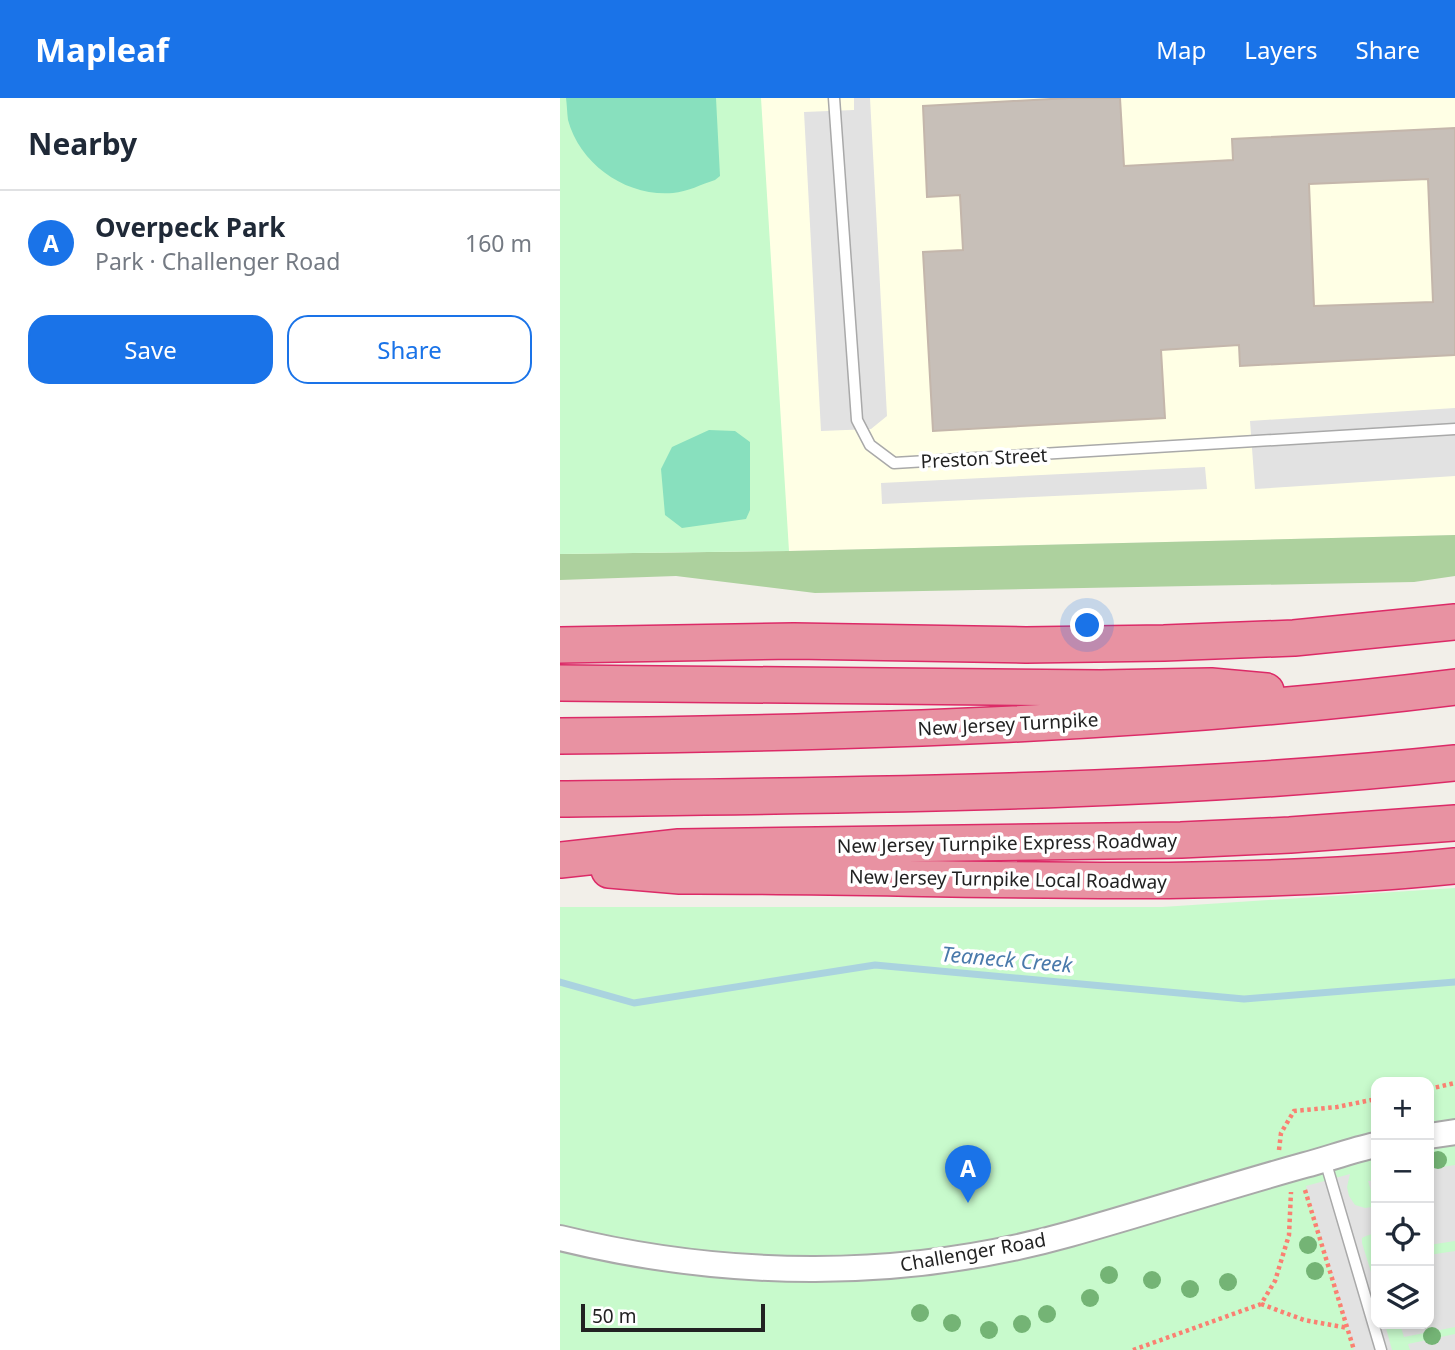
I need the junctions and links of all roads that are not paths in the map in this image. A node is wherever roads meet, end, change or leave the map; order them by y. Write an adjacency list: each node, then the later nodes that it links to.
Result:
1 (834, 98): 2 (lane, Preston Street)
2 (1455, 429)
3 (1455, 622): 4 (highway)
4 (560, 645)
5 (560, 683): 7 (highway)
6 (1455, 687): 7 (highway, New Jersey Turnpike)
7 (1349, 699): 8 (highway, New Jersey Turnpike)
8 (560, 736)
9 (1455, 762): 10 (highway)
10 (560, 799)
11 (1455, 823): 12 (highway, New Jersey Turnpike Express Roadway)
12 (560, 860)
13 (560, 865): 14 (highway, New Jersey Turnpike Local Roadway)
14 (1455, 866)
15 (1455, 1132): 16 (street)
16 (1434, 1135)
17 (1371, 1146): 18 (street, Challenger Road)
18 (1325, 1160): 19 (street, Challenger Road); 20 (lane)
19 (560, 1238)
20 (1381, 1350)

